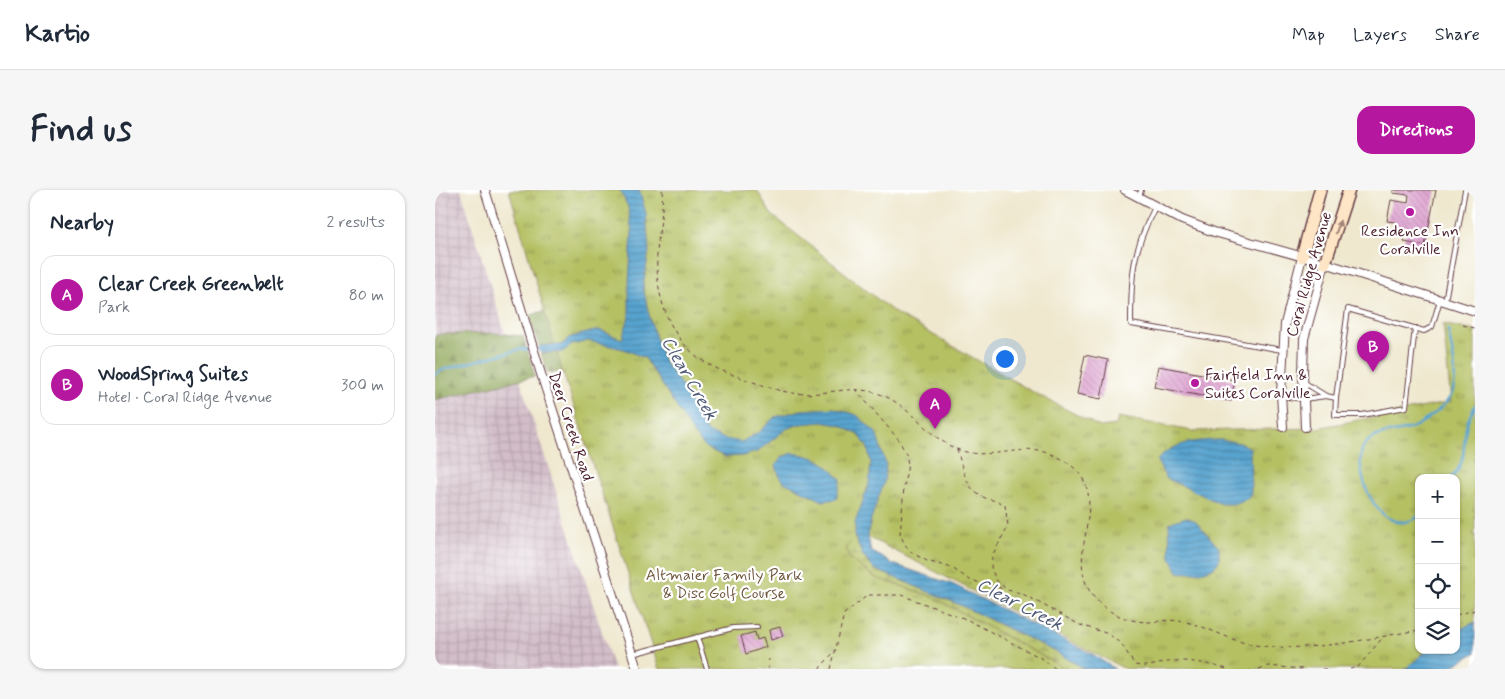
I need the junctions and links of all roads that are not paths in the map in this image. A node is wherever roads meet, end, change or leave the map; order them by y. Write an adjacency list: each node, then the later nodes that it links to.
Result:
1 (485, 190): 23 (street, Deer Creek Road)
2 (1125, 190): 6 (street)
3 (1320, 190): 8 (street, Coral Ridge Avenue)
4 (1349, 190): 9 (street, Coral Ridge Avenue, one-way to 4)
5 (1465, 190): 10 (lane)
6 (1140, 194): 7 (street)
7 (1155, 207): 8 (street); 13 (lane)
8 (1302, 257): 9 (street); 13 (street, Coral Ridge Avenue)
9 (1325, 263): 10 (street); 14 (street, Coral Ridge Avenue)
10 (1442, 301): 11 (street); 12 (lane)
11 (1475, 311)
12 (1415, 328): 17 (lane); 17 (lane)
13 (1283, 350): 15 (street, Coral Ridge Avenue)
14 (1303, 383): 16 (lane); 18 (street, Coral Ridge Avenue)
15 (1281, 396): 18 (lane); 19 (street, Coral Ridge Avenue)
16 (1326, 396): 17 (lane); 18 (lane)
17 (1336, 398)
18 (1304, 399): 20 (street, Coral Ridge Avenue)
19 (1283, 427)
20 (1305, 427)
21 (757, 627): 22 (lane)
22 (697, 636): 23 (lane); 25 (lane)
23 (632, 654): 24 (street, Deer Creek Road)
24 (637, 669)
25 (707, 669)

